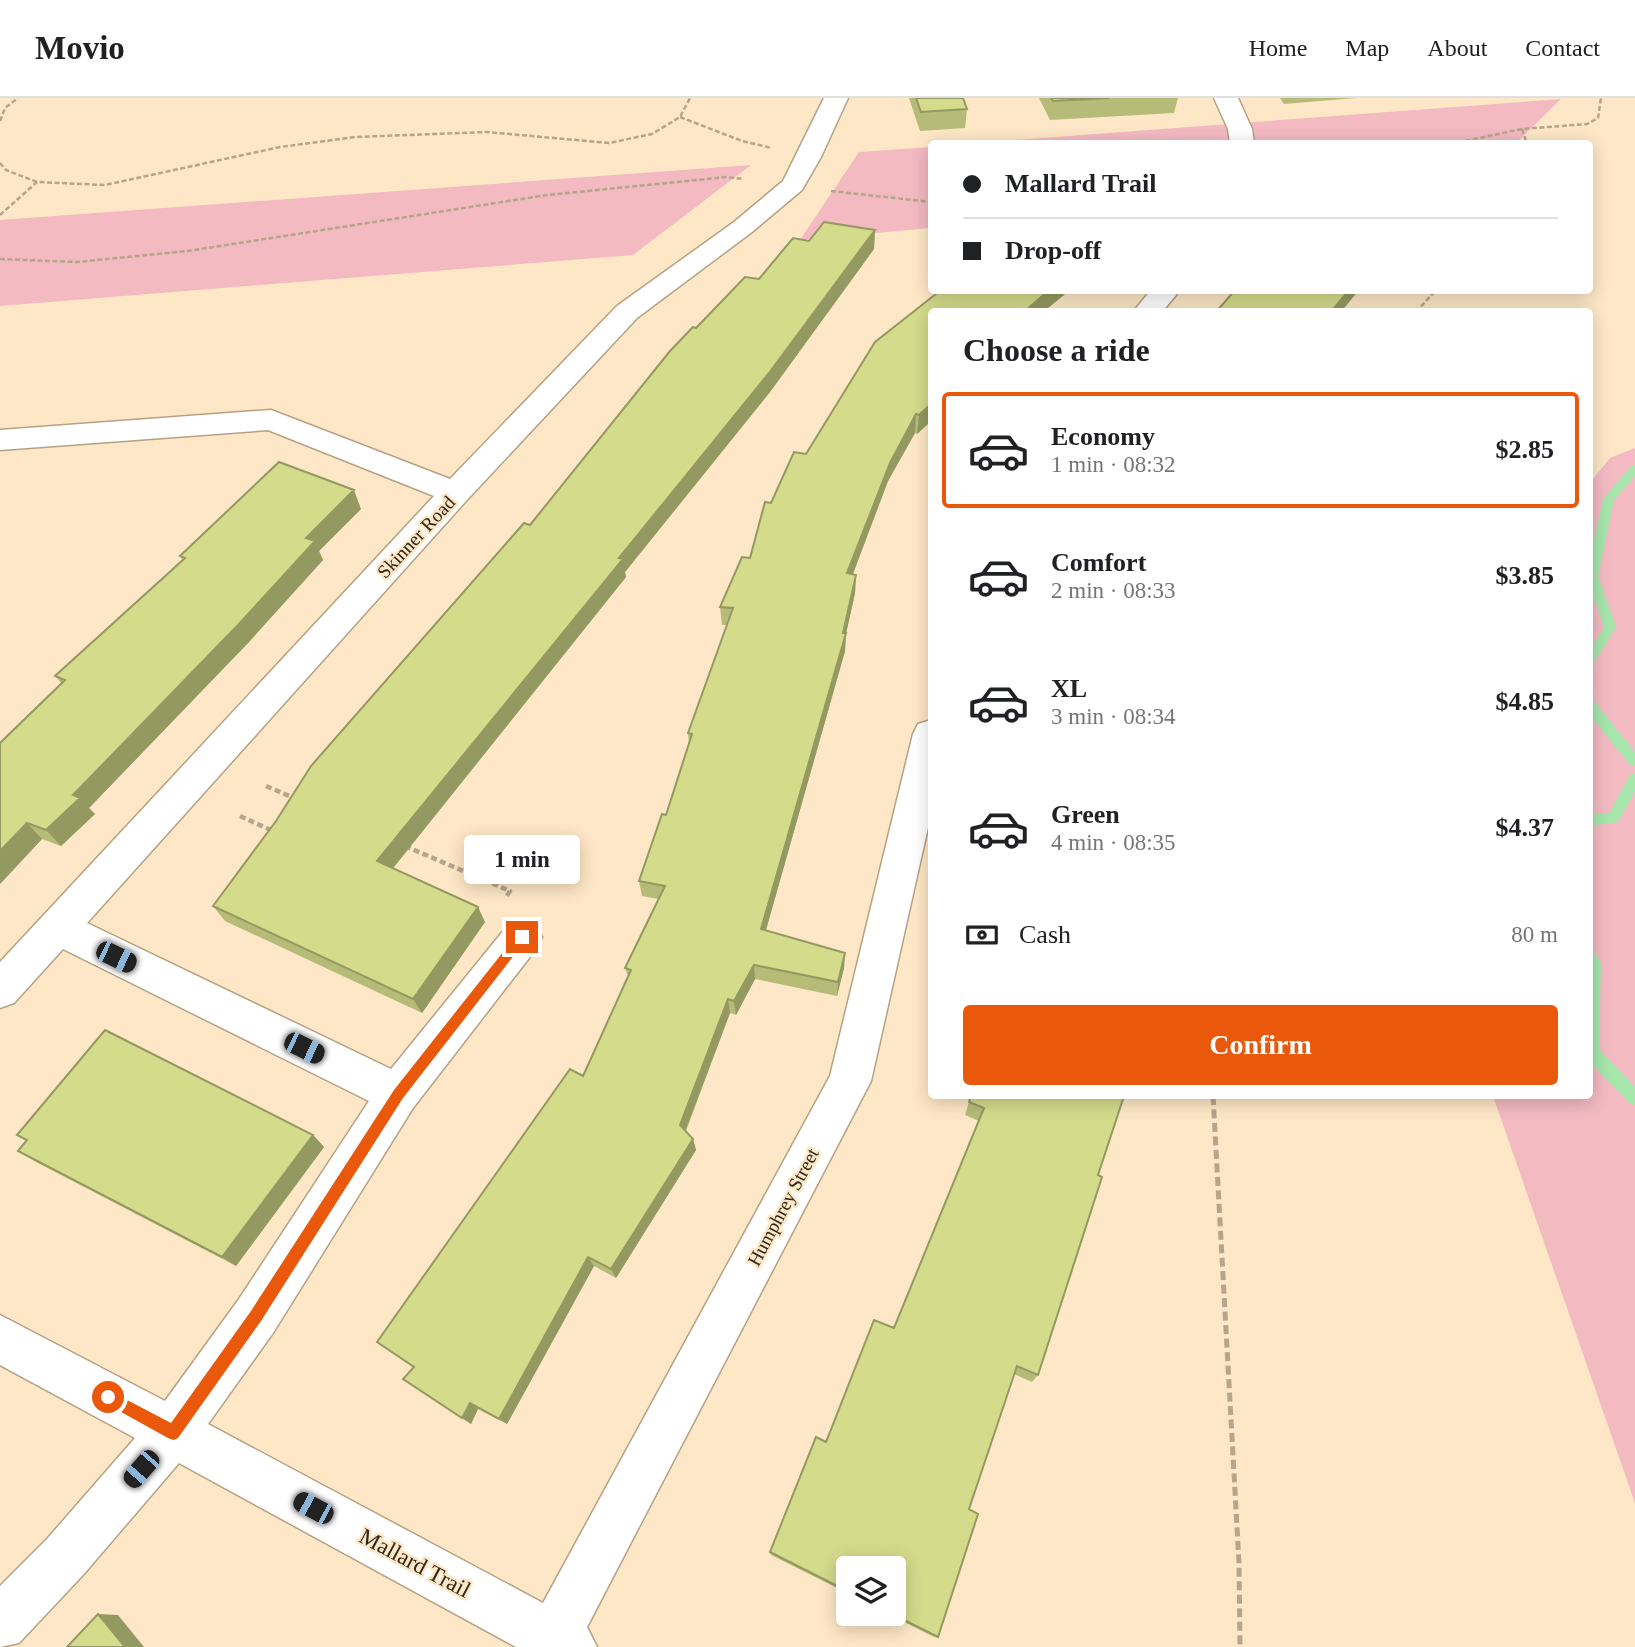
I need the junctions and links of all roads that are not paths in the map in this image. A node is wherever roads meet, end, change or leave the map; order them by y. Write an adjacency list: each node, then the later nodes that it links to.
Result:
1 (835, 98): 7 (street, Skinner Road)
2 (1226, 98): 3 (street)
3 (1241, 140)
4 (1163, 294): 5 (street)
5 (1150, 308)
6 (0, 440): 7 (street)
7 (455, 494): 9 (street, Skinner Road)
8 (928, 747): 16 (street, Humphrey Street)
9 (56, 927): 11 (street, Skinner Road); 12 (street)
10 (522, 937): 12 (street)
11 (0, 990)
12 (398, 1094): 14 (street)
13 (0, 1339): 14 (street, Mallard Trail)
14 (173, 1432): 15 (street); 16 (street, Mallard Trail)
15 (0, 1624)
16 (557, 1644)

